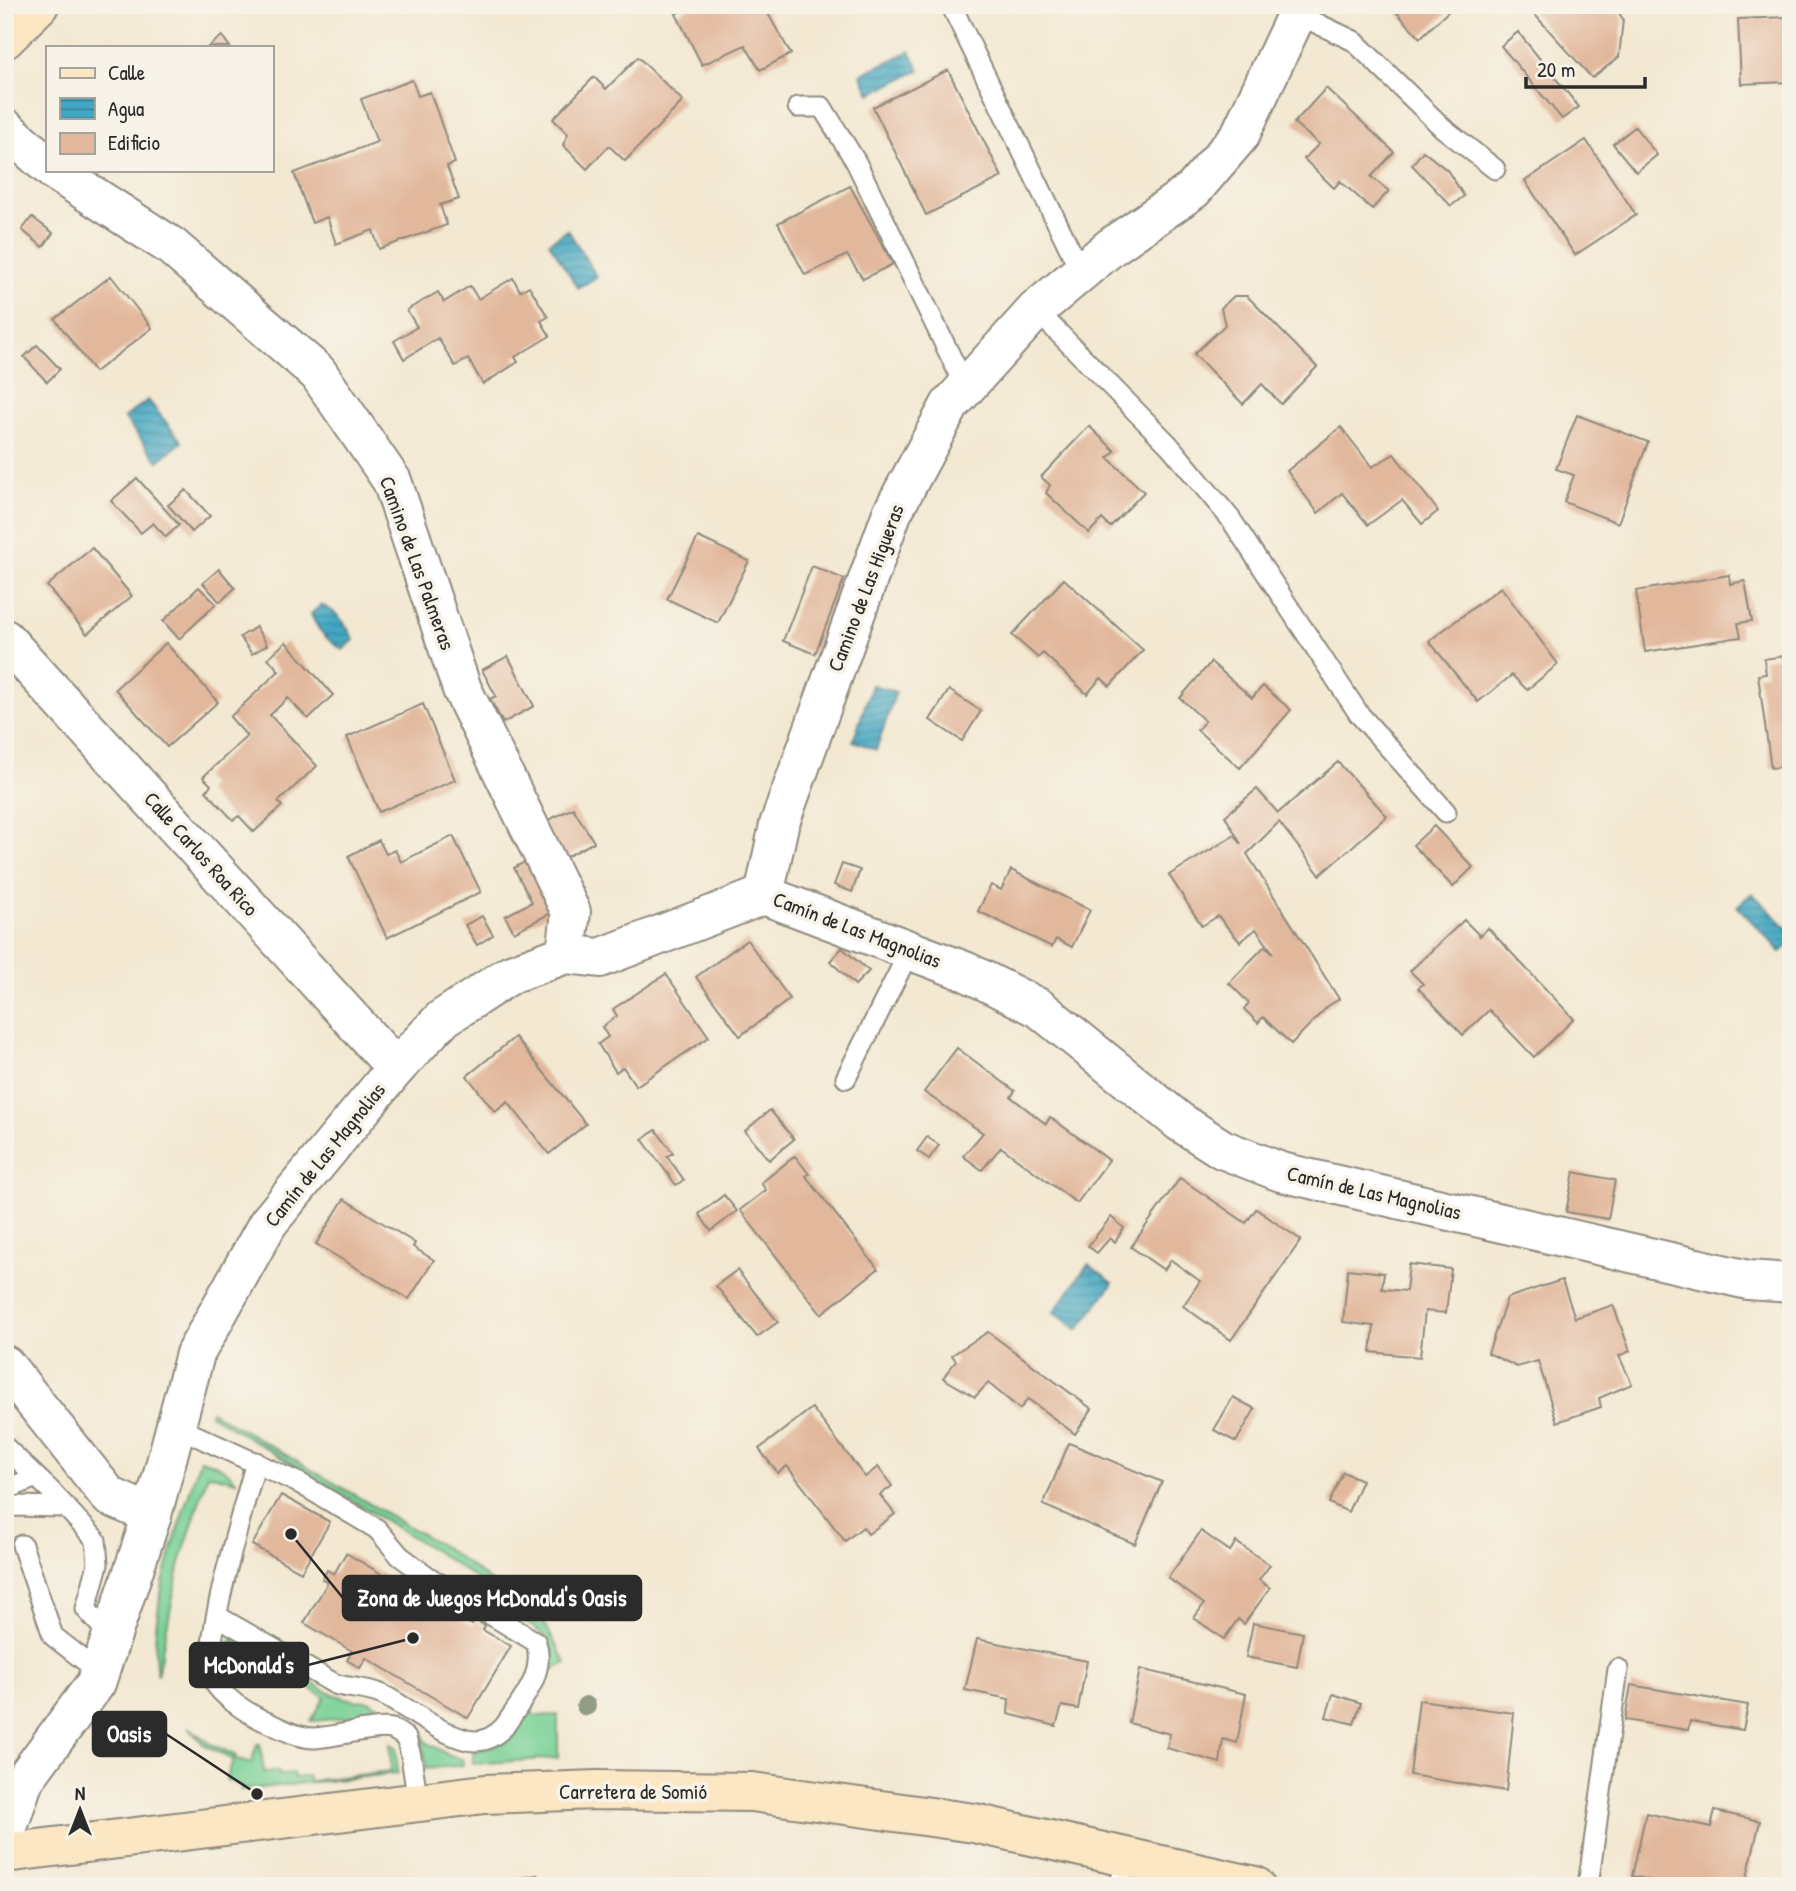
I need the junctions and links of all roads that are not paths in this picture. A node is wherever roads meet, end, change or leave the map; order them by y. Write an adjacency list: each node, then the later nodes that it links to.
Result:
1 (951, 5): 8 (lane)
2 (1299, 10): 6 (lane); 8 (street, Camino de Las Higueras)
3 (798, 107): 10 (lane)
4 (5, 128): 5 (street, Camino de Las Palmeras)
5 (46, 163)
6 (1494, 169)
7 (58, 172): 15 (street, Camino de Las Palmeras)
8 (1081, 272): 9 (street, Camino de Las Higueras)
9 (1036, 310): 10 (street, Camino de Las Higueras); 12 (lane)
10 (966, 388): 13 (street, Camino de Las Higueras)
11 (5, 639): 16 (street, Calle Carlos Roa Rico)
12 (1446, 812)
13 (764, 895): 14 (street, Camín de Las Magnolias); 15 (street, Camín de Las Magnolias)
14 (910, 950): 17 (lane); 18 (street, Camín de Las Magnolias)
15 (566, 954): 16 (street, Camín de Las Magnolias)
16 (396, 1068): 20 (street, Camín de Las Magnolias)
17 (846, 1077)
18 (1791, 1283)
19 (5, 1365): 28 (street)
20 (175, 1426): 22 (lane); 28 (street, Camín de Las Magnolias)
21 (5, 1447): 23 (lane)
22 (256, 1462): 30 (lane); 30 (lane)
23 (30, 1470): 24 (lane); 25 (lane); 26 (lane)
24 (5, 1472)
25 (5, 1490)
26 (66, 1507): 27 (lane); 31 (lane)
27 (5, 1509)
28 (152, 1514): 31 (street, Camín de Las Magnolias)
29 (22, 1545): 31 (lane)
30 (217, 1616): 33 (lane)
31 (105, 1654): 34 (street, Camín de Las Magnolias)
32 (1618, 1669): 38 (lane)
33 (418, 1803): 35 (street, Carretera de Somió); 36 (street, Carretera de Somió)
34 (5, 1836)
35 (5, 1853)
36 (1123, 1872): 37 (street, Carretera de Somió)
37 (1255, 1886)
38 (1588, 1886)

